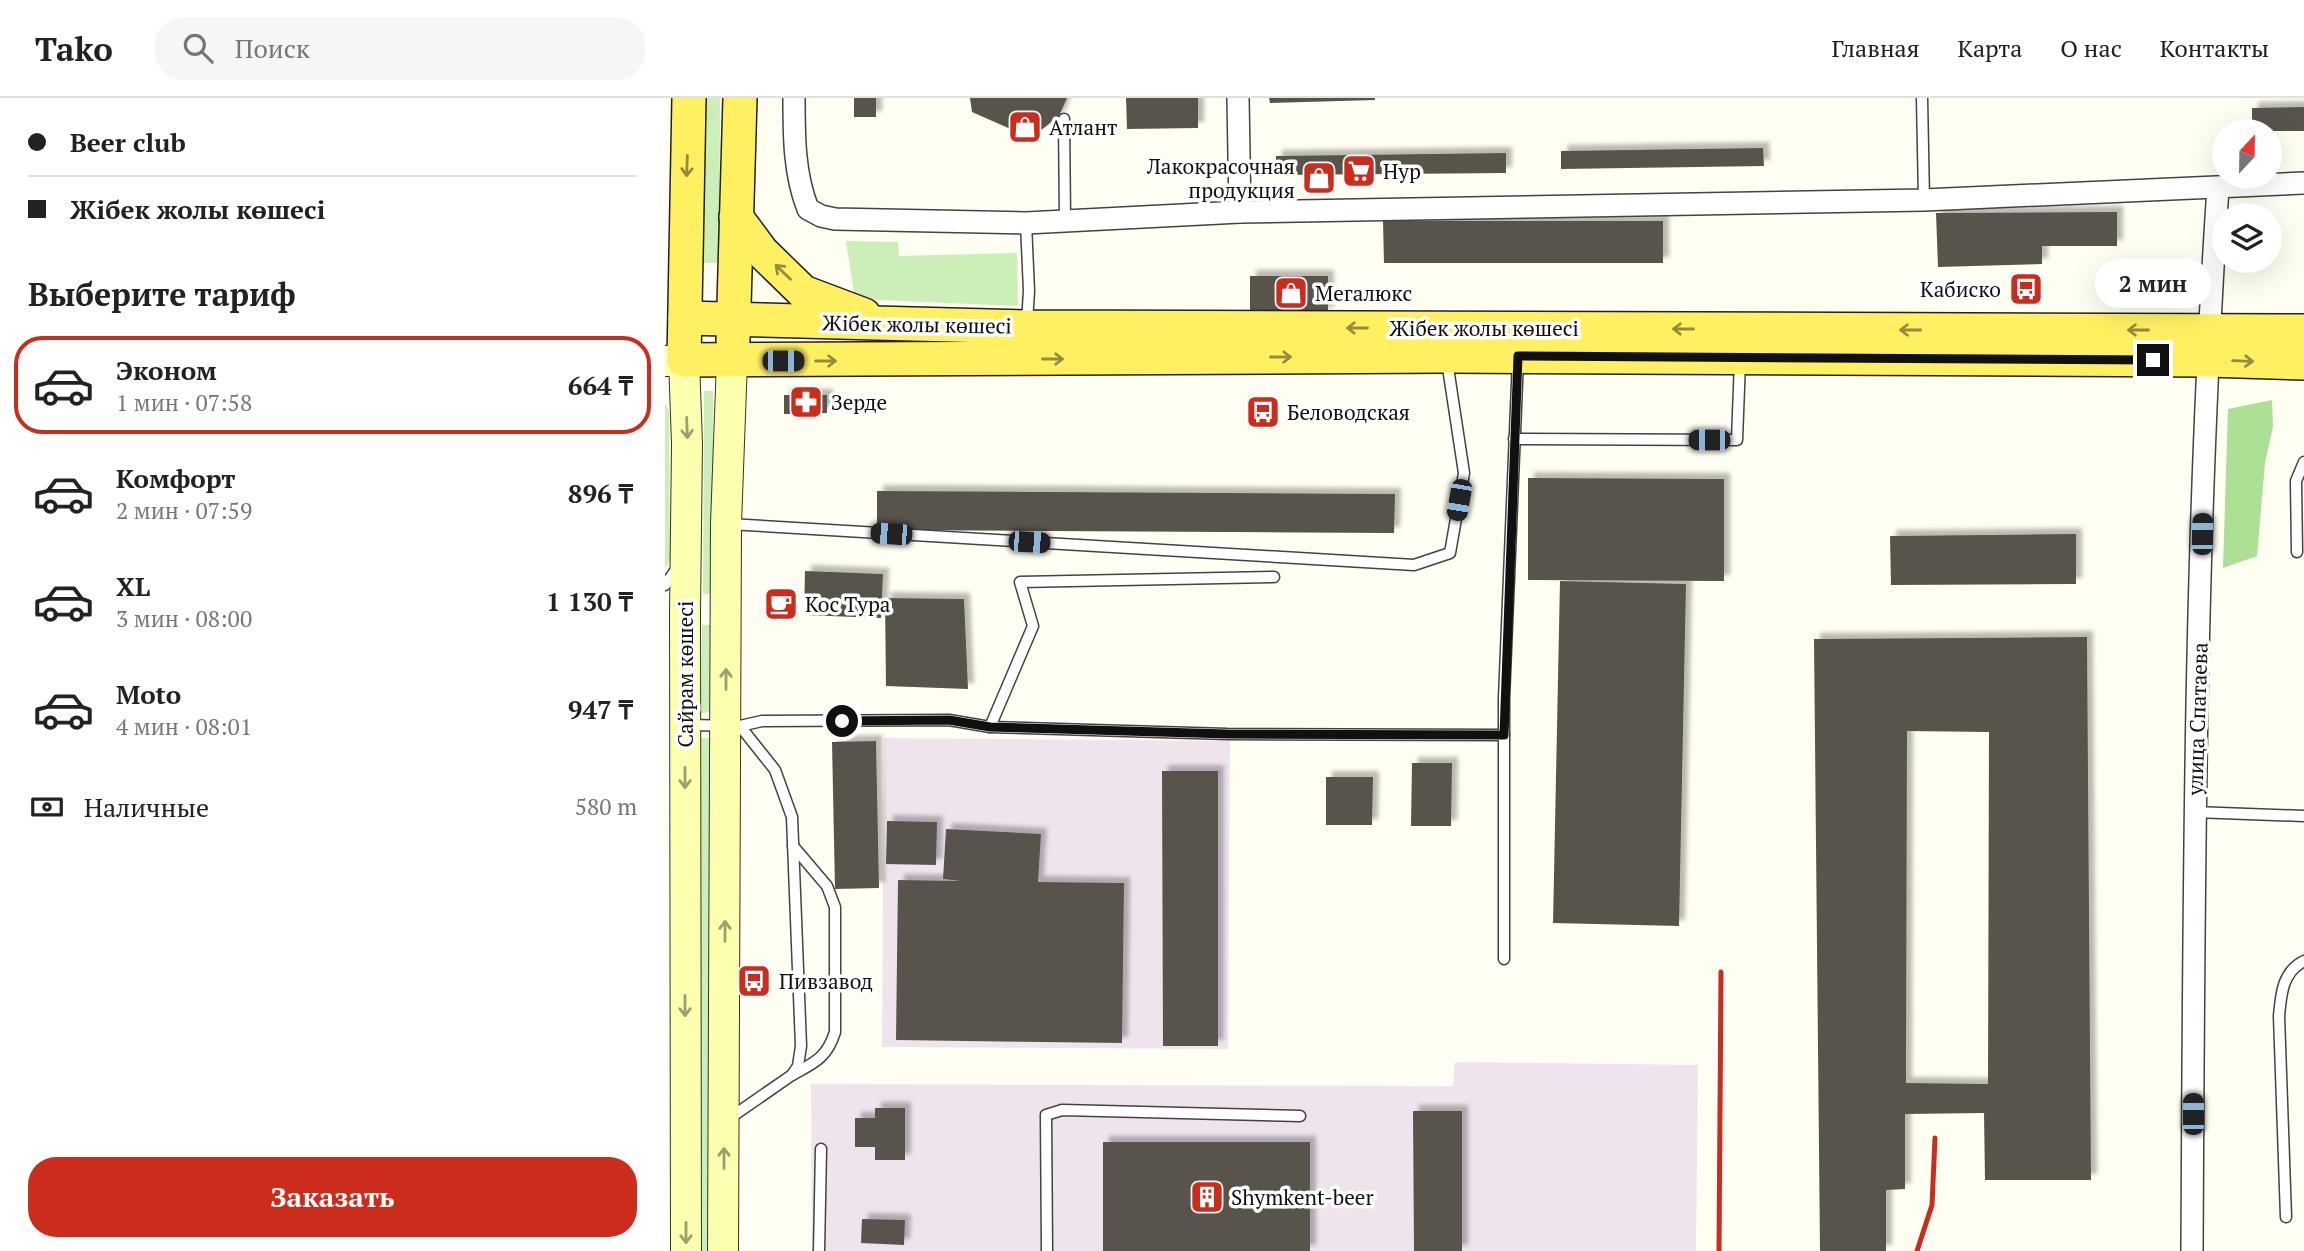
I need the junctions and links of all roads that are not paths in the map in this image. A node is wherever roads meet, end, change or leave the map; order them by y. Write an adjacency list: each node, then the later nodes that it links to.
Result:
1 (740, 98): 13 (main road)
2 (794, 98): 16 (street)
3 (1238, 98): 12 (street)
4 (1922, 98): 11 (lane)
5 (685, 116): 14 (main road, Сайрам көшесі, one-way to 14)
6 (1063, 119): 15 (lane)
7 (2304, 183): 8 (street)
8 (2282, 184)
9 (2212, 188): 11 (street)
10 (2218, 189): 22 (street, улица Спатаева)
11 (1924, 200): 12 (street)
12 (1240, 212): 15 (street)
13 (736, 217): 18 (main road); 19 (main road, one-way to 13)
14 (675, 220): 17 (main road, Сайрам көшесі)
15 (1065, 221): 16 (street)
16 (1025, 223): 20 (lane)
17 (675, 318): 18 (main road, Жібек жолы көшесі); 26 (main road, Сайрам көшесі)
18 (733, 319): 19 (main road, Жібек жолы көшесі); 27 (main road)
19 (886, 323): 20 (main road, Жібек жолы көшесі)
20 (1027, 327): 22 (main road, Жібек жолы көшесі, one-way to 20)
21 (2304, 331): 22 (main road, Жібек жолы көшесі)
22 (2208, 345): 25 (main road, Жібек жолы көшесі); 28 (main road, Жібек жолы көшесі, one-way to 28); 42 (street, улица Спатаева)
23 (1446, 356): 24 (main road, Жібек жолы көшесі); 27 (main road, Жібек жолы көшесі, one-way to 23); 31 (lane)
24 (1518, 356): 25 (main road, Жібек жолы көшесі); 29 (lane)
25 (1740, 358): 29 (lane)
26 (674, 360): 27 (main road, Жібек жолы көшесі); 33 (main road, Сайрам көшесі, one-way to 33)
27 (733, 361): 31 (main road, Сайрам көшесі)
28 (2304, 363)
29 (1514, 439): 41 (lane)
30 (2304, 462): 32 (lane)
31 (726, 524): 36 (main road, Сайрам көшесі)
32 (2297, 552)
33 (685, 556): 35 (lane); 37 (main road, Сайрам көшесі)
34 (1274, 577): 40 (lane)
35 (665, 585)
36 (726, 611): 37 (main road); 39 (main road, Сайрам көшесі, one-way to 36)
37 (685, 612): 38 (main road, Сайрам көшесі)
38 (685, 725): 39 (lane); 52 (main road, Сайрам көшесі, one-way to 52)
39 (733, 726): 40 (lane); 44 (lane); 49 (main road, Сайрам көшесі, one-way to 39)
40 (990, 727): 41 (lane)
41 (1504, 735): 45 (lane)
42 (2194, 812): 43 (lane); 56 (street, улица Спатаева)
43 (2304, 816)
44 (793, 846): 47 (lane); 47 (lane)
45 (1504, 959)
46 (2304, 961): 51 (lane)
47 (792, 1075): 49 (lane)
48 (1300, 1116): 55 (lane)
49 (724, 1123): 53 (main road, Сайрам көшесі, one-way to 49)
50 (821, 1150): 54 (lane)
51 (2285, 1217)
52 (686, 1251)
53 (723, 1251)
54 (819, 1251)
55 (1047, 1251)
56 (2192, 1251)

